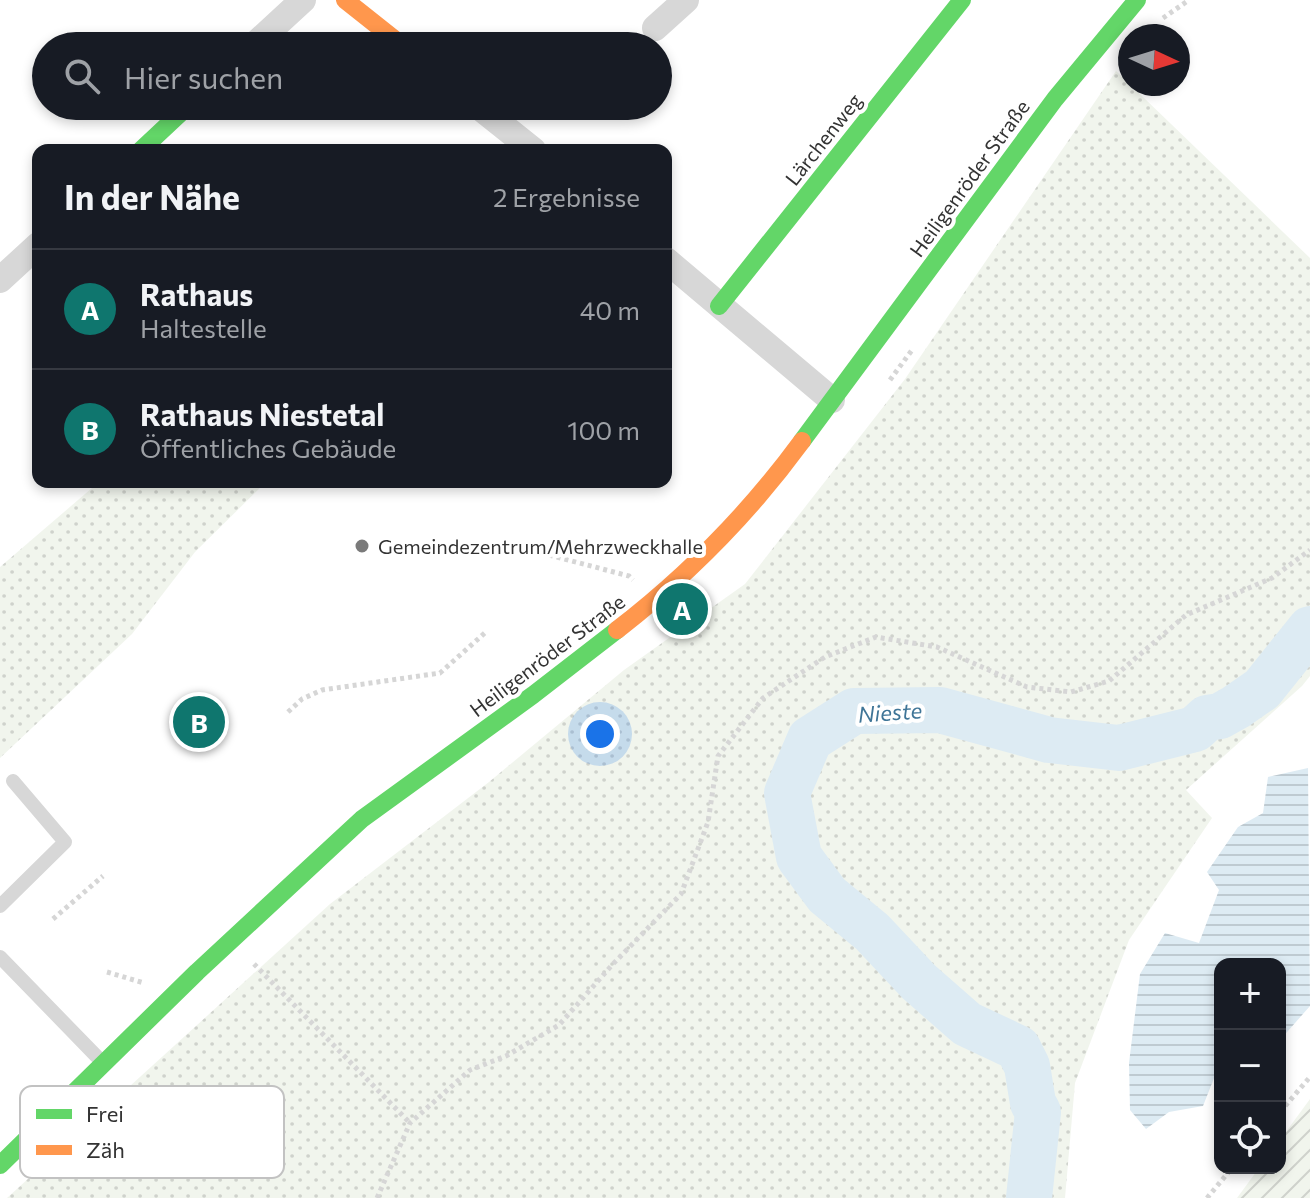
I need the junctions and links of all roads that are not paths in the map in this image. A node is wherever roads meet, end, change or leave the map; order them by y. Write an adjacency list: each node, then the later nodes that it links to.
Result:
1 (303, 0): 7 (street)
2 (345, 0): 8 (street)
3 (686, 0): 6 (street)
4 (962, 0): 16 (street, Lärchenweg)
5 (1137, 0): 17 (street, Heiligenröder Straße)
6 (655, 28)
7 (268, 32)
8 (385, 32)
9 (173, 120): 11 (street)
10 (496, 120): 12 (street)
11 (147, 144)
12 (526, 144)
13 (32, 251): 15 (street)
14 (672, 265): 16 (street)
15 (0, 280)
16 (719, 306): 17 (street)
17 (832, 400): 21 (street, Heiligenröder Straße)
18 (13, 781): 19 (lane)
19 (0, 906)
20 (0, 957): 21 (lane)
21 (104, 1064): 22 (street, Heiligenröder Straße)
22 (81, 1086)
23 (20, 1146): 24 (street, Heiligenröder Straße)
24 (0, 1165)

